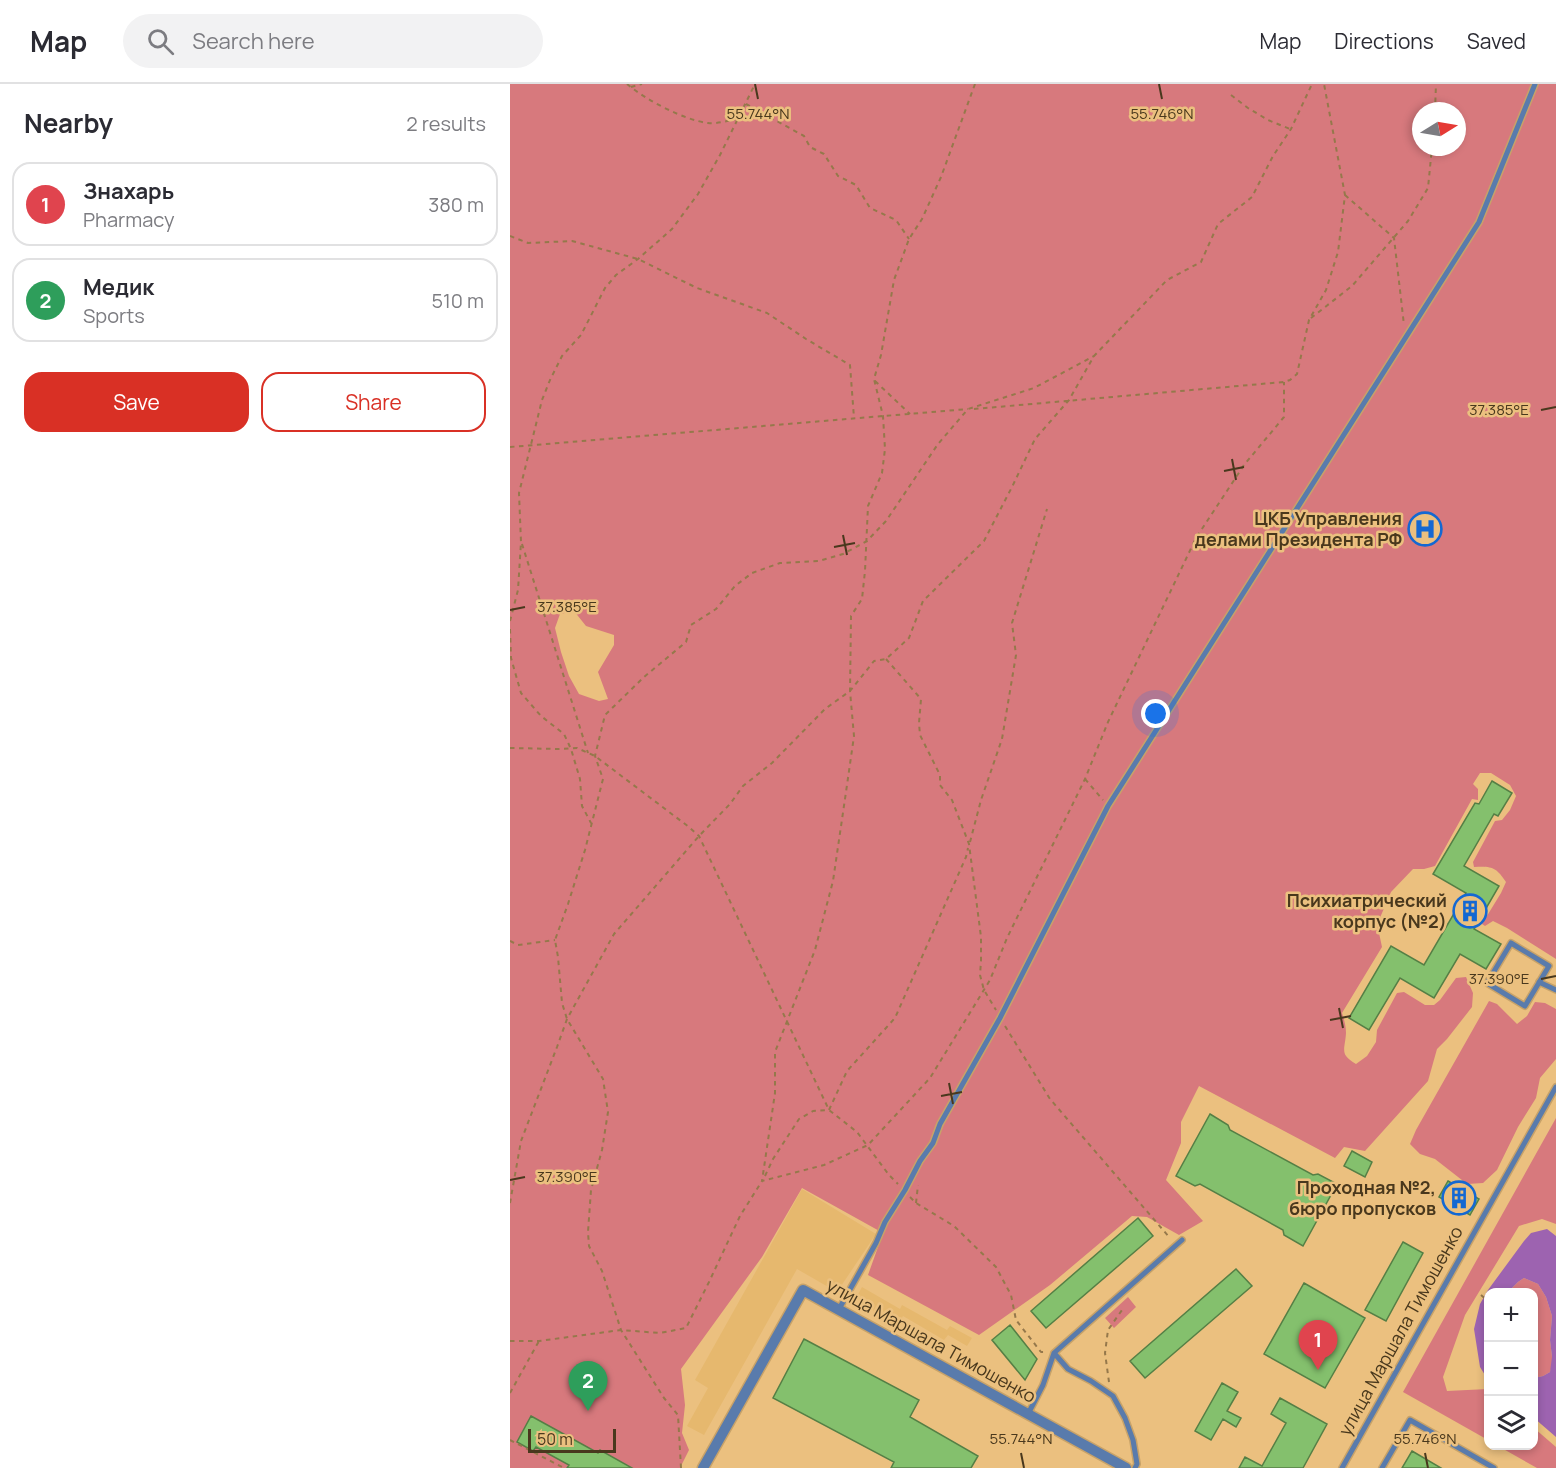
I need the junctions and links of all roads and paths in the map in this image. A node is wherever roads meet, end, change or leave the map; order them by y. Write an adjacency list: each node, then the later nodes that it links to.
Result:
1 (627, 84): 9 (path)
2 (642, 84): 9 (path)
3 (755, 84): 12 (path)
4 (975, 84): 19 (path)
5 (1312, 84): 14 (path)
6 (1324, 84): 16 (path)
7 (1436, 84): 11 (path)
8 (1536, 84): 22 (lane)
9 (631, 87): 13 (path)
10 (1231, 95): 14 (path)
11 (1435, 102)
12 (745, 104): 13 (path); 19 (path)
13 (736, 119): 20 (path)
14 (1291, 129): 23 (path)
15 (1431, 156): 18 (path)
16 (1345, 195): 18 (path); 21 (path)
17 (510, 236): 20 (path)
18 (1394, 238): 21 (path); 22 (path)
19 (909, 239): 24 (path)
20 (638, 259): 30 (path); 31 (path)
21 (1309, 320): 25 (path)
22 (1406, 337): 45 (lane)
23 (1094, 356): 26 (path); 27 (path)
24 (874, 379): 28 (path); 29 (path)
25 (1284, 382): 26 (path); 44 (path)
26 (1069, 400): 27 (path); 38 (path)
27 (968, 409): 28 (path); 34 (path)
28 (910, 414): 29 (path)
29 (883, 416): 30 (path); 34 (path)
30 (854, 419): 31 (path)
31 (530, 445): 32 (path); 35 (path)
32 (510, 447)
33 (1047, 509): 48 (path)
34 (867, 541): 39 (path); 43 (path)
35 (521, 542): 36 (path); 42 (path)
36 (510, 621)
37 (510, 629): 41 (path)
38 (886, 659): 39 (path); 48 (path)
39 (850, 691): 47 (path); 56 (path)
40 (510, 748): 41 (path)
41 (571, 748): 42 (path); 46 (path)
42 (588, 753): 43 (path)
43 (595, 756): 46 (path); 47 (path)
44 (1085, 779): 45 (path); 52 (path)
45 (1108, 806): 54 (lane)
46 (591, 824): 49 (path)
47 (699, 836): 55 (path); 56 (path)
48 (969, 844): 52 (path); 58 (path)
49 (555, 940): 50 (path); 55 (path)
50 (510, 941)
51 (1539, 982): 51 (lane); 53 (lane)
52 (984, 990): 54 (path); 59 (path)
53 (1556, 990)
54 (1000, 1018): 65 (path); 69 (lane)
55 (567, 1019): 62 (path); 70 (path)
56 (787, 1022): 58 (path); 61 (path)
57 (1556, 1087): 83 (lane, улица Маршала Тимошенко)
58 (829, 1110): 59 (path); 61 (path)
59 (868, 1145): 60 (path); 61 (path)
60 (889, 1174)
61 (762, 1181): 70 (path)
62 (510, 1203)
63 (916, 1203): 73 (path)
64 (1182, 1240): 65 (lane)
65 (1176, 1245): 68 (lane)
66 (1481, 1295): 67 (path)
67 (1484, 1298)
68 (1114, 1300): 73 (lane); 75 (path)
69 (839, 1309): 76 (street, улица Маршала Тимошенко); 80 (street, улица Маршала Тимошенко)
70 (621, 1330): 72 (path); 79 (path)
71 (510, 1341): 72 (path)
72 (538, 1341): 74 (path)
73 (1054, 1353): 75 (lane); 76 (lane)
74 (510, 1394)
75 (1113, 1396): 82 (lane)
76 (1028, 1414): 81 (street, улица Маршала Тимошенко)
77 (510, 1440): 78 (path)
78 (564, 1468)
79 (681, 1468)
80 (703, 1468)
81 (1126, 1468)
82 (1135, 1468)
83 (1342, 1468)
84 (1382, 1468): 85 (lane)
85 (1494, 1468)

